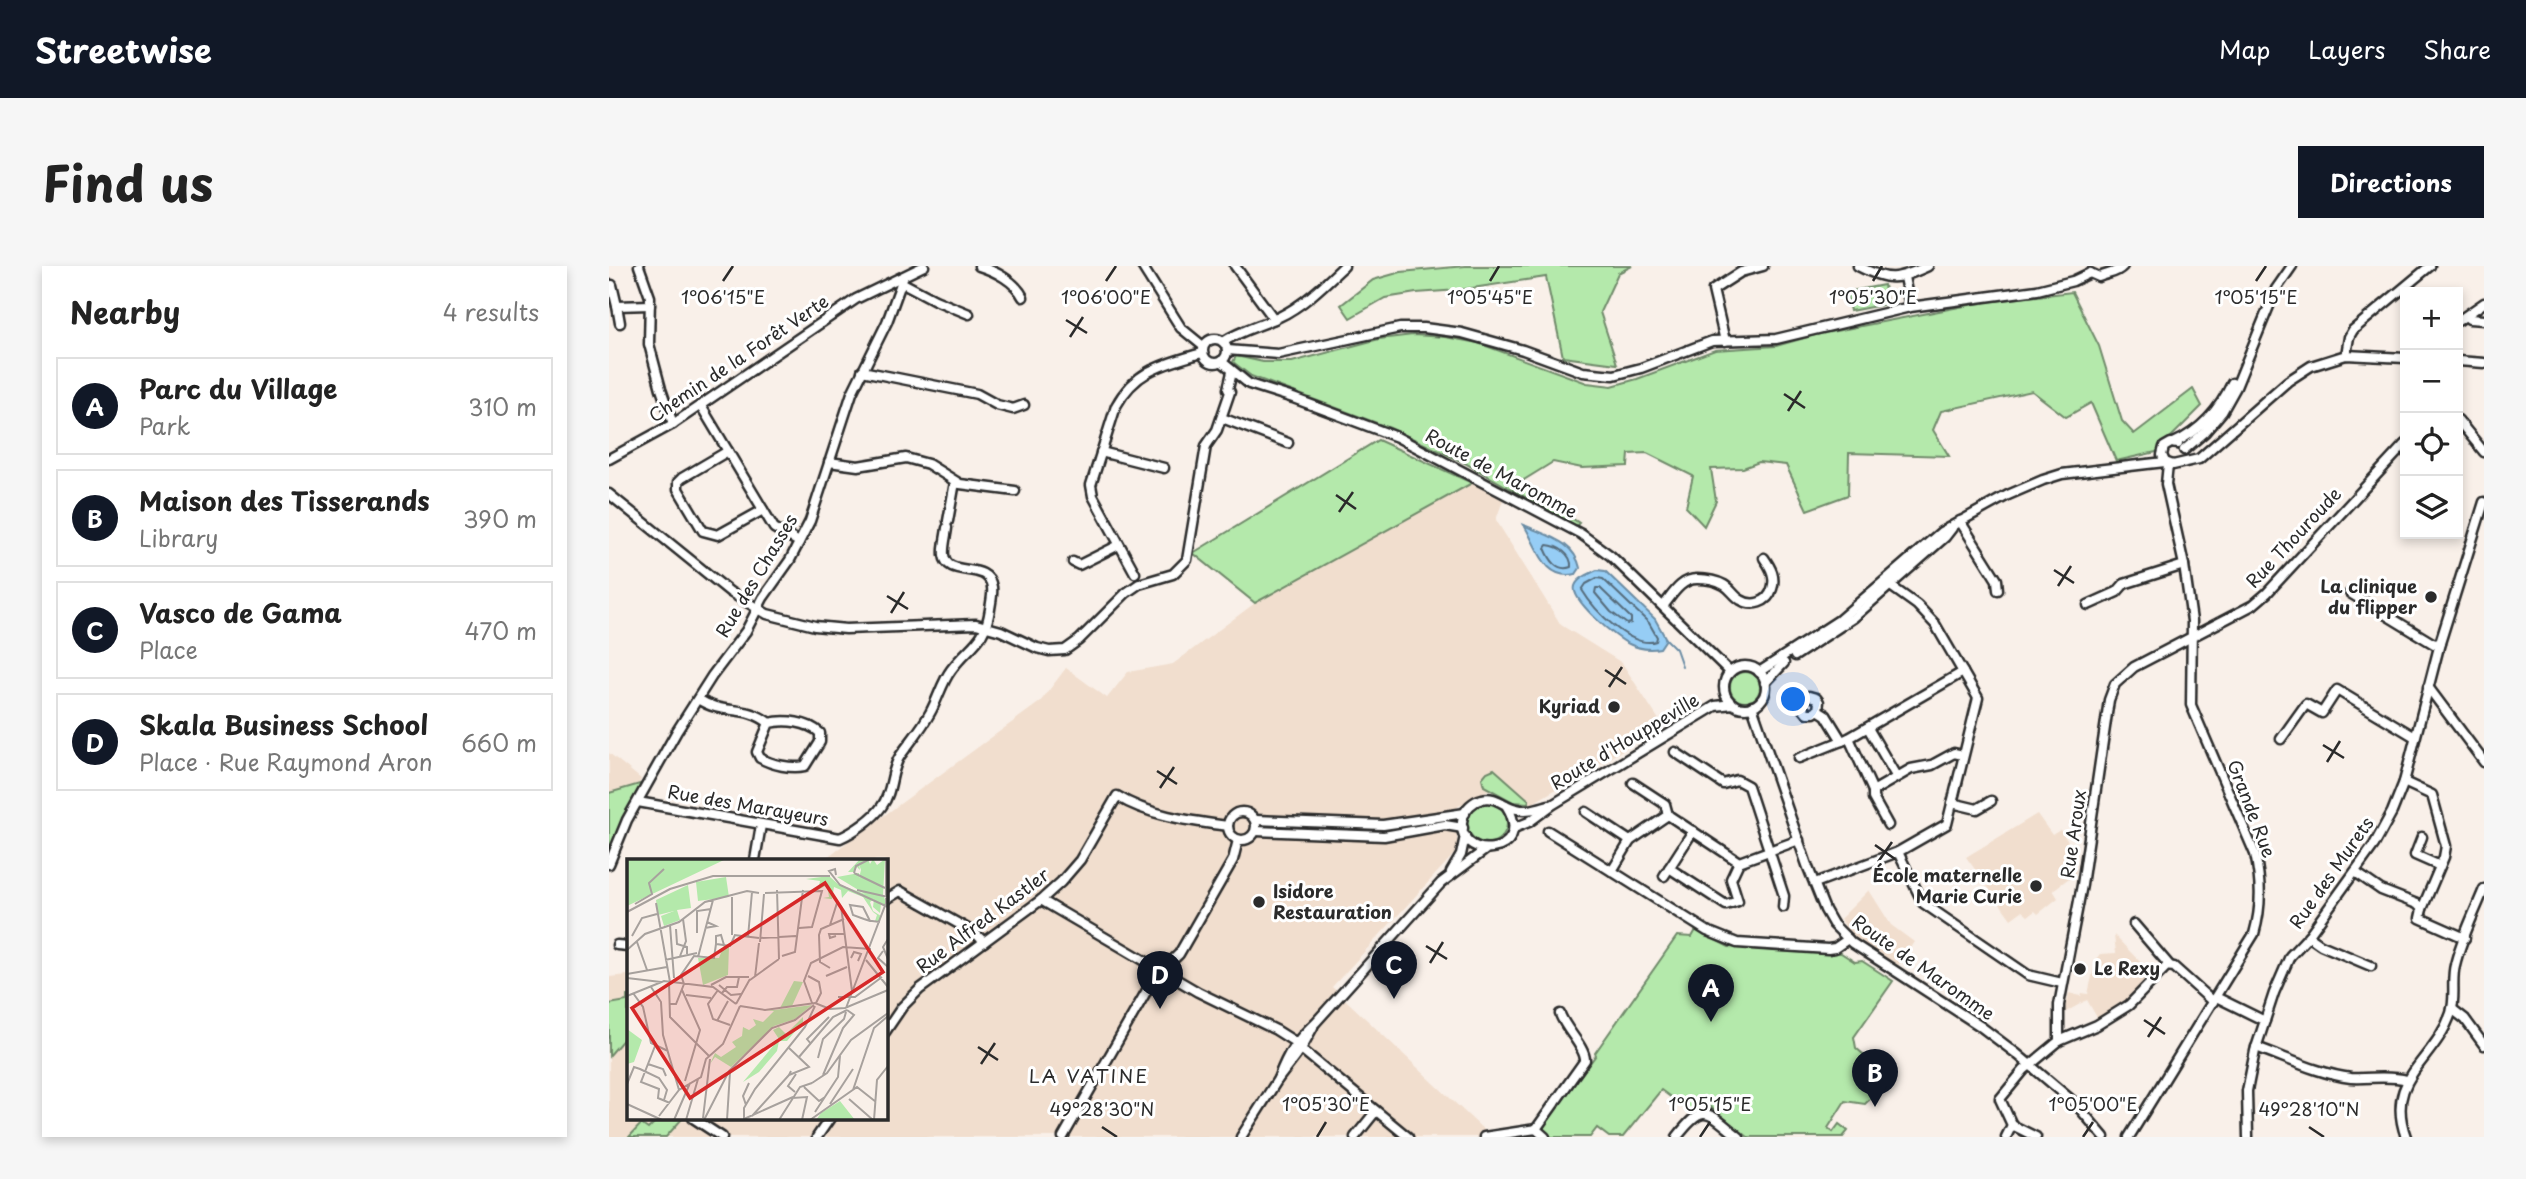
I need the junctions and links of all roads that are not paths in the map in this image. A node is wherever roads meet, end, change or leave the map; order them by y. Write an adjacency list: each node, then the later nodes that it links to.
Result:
1 (639, 266): 20 (street)
2 (923, 266): 16 (street, Chemin de la Forêt Verte)
3 (979, 266): 18 (street)
4 (1142, 266): 33 (street)
5 (1235, 266): 27 (street)
6 (1344, 266): 27 (street)
7 (1763, 266): 31 (street)
8 (1858, 266): 15 (street)
9 (1928, 266): 15 (street)
10 (2123, 266): 14 (street)
11 (2292, 266): 24 (street)
12 (2430, 266): 35 (street)
13 (2089, 270): 14 (street); 22 (street)
14 (2105, 270)
15 (1904, 277): 22 (street)
16 (902, 280): 23 (street); 40 (street, Rue des Chasses); 44 (street, Chemin de la Forêt Verte)
17 (612, 285): 21 (street)
18 (1023, 297)
19 (2484, 303): 25 (street)
20 (650, 305): 21 (street); 47 (street)
21 (617, 306): 29 (street)
22 (1910, 307): 31 (street)
23 (969, 314)
24 (2265, 314): 50 (street); 55 (street)
25 (2466, 316): 26 (street); 28 (street)
26 (2463, 318)
27 (1275, 319): 30 (street)
28 (2484, 320)
29 (620, 323)
30 (1235, 334): 32 (street); 34 (street)
31 (1725, 341): 34 (street)
32 (1225, 346): 33 (street); 34 (street); 37 (street)
33 (1203, 349): 37 (street); 53 (street)
34 (1257, 352)
35 (2346, 355): 36 (street); 55 (street)
36 (2400, 358)
37 (1220, 361): 41 (street, Route de Maromme)
38 (2463, 361): 39 (street)
39 (2484, 363)
40 (862, 371): 45 (street); 58 (street, Rue des Chasses)
41 (1232, 372): 42 (street, Route de Maromme); 43 (street)
42 (1243, 381): 43 (street); 76 (street, Route de Maromme)
43 (1230, 392): 46 (street)
44 (701, 405): 47 (street, Chemin de la Forêt Verte); 52 (street)
45 (1024, 405)
46 (1221, 418): 49 (street); 71 (street)
47 (673, 424): 56 (street, Chemin de la Forêt Verte)
48 (2463, 427): 54 (street)
49 (1288, 443)
50 (2174, 443): 55 (street); 57 (street)
51 (2400, 449): 80 (street, Rue Thouroude)
52 (728, 451): 64 (street); 64 (street)
53 (1101, 452): 59 (street); 67 (street)
54 (2484, 452)
55 (2185, 458): 57 (street)
56 (609, 459)
57 (2165, 460): 65 (street); 70 (street, Grande Rue)
58 (829, 461): 60 (street); 66 (street, Rue des Chasses)
59 (1164, 468)
60 (955, 482): 61 (street); 79 (street)
61 (1015, 491)
62 (609, 494): 78 (street)
63 (2484, 502): 81 (street, Rue des Murets)
64 (763, 510): 66 (street)
65 (1960, 521): 72 (street); 73 (street)
66 (799, 542): 78 (street, Rue des Chasses)
67 (1119, 545): 69 (street); 71 (street)
68 (1764, 558): 76 (street)
69 (1073, 562)
70 (2184, 565): 77 (street); 80 (street, Grande Rue)
71 (1138, 580): 79 (street)
72 (1889, 584): 75 (street); 83 (street)
73 (1998, 590)
74 (2350, 593): 81 (street)
75 (1867, 602): 82 (street); 85 (street)
76 (1664, 605): 84 (street, Route de Maromme)
77 (2088, 605)
78 (758, 610): 79 (street); 88 (street, Rue des Chasses)
79 (987, 626): 115 (street, Rue des Marayeurs)
80 (2193, 636): 155 (street, Rue Aroux); 156 (street, Grande Rue)
81 (2440, 643): 86 (street, Rue des Murets)
82 (1759, 671): 84 (street); 85 (street)
83 (1963, 671): 94 (street); 99 (street)
84 (1730, 672): 87 (street)
85 (1765, 683): 91 (street)
86 (2428, 687): 95 (street, Rue des Murets); 101 (street)
87 (1724, 690): 89 (street); 90 (street, Route d'Houppeville)
88 (698, 699): 93 (street); 107 (street, Rue des Chasses)
89 (1733, 704): 90 (street, Route d'Houppeville); 91 (street)
90 (1715, 706): 110 (street, Route d'Houppeville)
91 (1752, 706): 126 (street, Route de Maromme)
92 (1818, 710): 97 (street)
93 (769, 723): 93 (street)
94 (1868, 728): 97 (street); 102 (street)
95 (2415, 737): 96 (street); 103 (street, Rue des Murets)
96 (2281, 739)
97 (1846, 740): 100 (street); 105 (street)
98 (1675, 752): 128 (street)
99 (1963, 755): 102 (street); 108 (street)
100 (1800, 758)
101 (2484, 762)
102 (1896, 776): 105 (street)
103 (2404, 782): 133 (street); 136 (street, Rue des Murets)
104 (1633, 783): 113 (street)
105 (1873, 791): 116 (street)
106 (1991, 801): 108 (street)
107 (638, 802): 115 (street, Rue des Marayeurs); 132 (street, Rue des Chasses)
108 (1952, 803): 129 (street)
109 (1506, 805): 110 (street, Route d'Houppeville); 112 (street); 118 (street)
110 (1552, 805): 118 (street, Route d'Houppeville)
111 (1586, 812): 125 (street)
112 (1465, 813): 114 (street); 122 (street)
113 (1668, 815): 121 (street); 125 (street)
114 (1256, 820): 117 (street); 119 (street)
115 (761, 825): 130 (street)
116 (1888, 825)
117 (1228, 826): 124 (street); 142 (street, Rue Alfred Kastler)
118 (1514, 828): 127 (street)
119 (1256, 831): 122 (street); 124 (street)
120 (1548, 831): 135 (street)
121 (1693, 831): 131 (street); 134 (street)
122 (1464, 832): 127 (street); 137 (street)
123 (2422, 837): 133 (street)
124 (1238, 840): 154 (street)
125 (1630, 841): 135 (street)
126 (1799, 841): 128 (street); 139 (street, Route de Maromme)
127 (1485, 850): 137 (street)
128 (1769, 852): 131 (street); 143 (street)
129 (1898, 852): 139 (street); 155 (street)
130 (755, 859)
131 (1739, 862): 134 (street)
132 (609, 864)
133 (2440, 866): 144 (street)
134 (1669, 868): 138 (street)
135 (1612, 871): 148 (street)
136 (2355, 872): 144 (street); 146 (street, Rue des Murets)
137 (1450, 874): 160 (street)
138 (1664, 876)
139 (1815, 883): 148 (street, Route de Maromme)
140 (2484, 889): 147 (street)
141 (887, 899): 149 (street)
142 (1041, 900): 149 (street, Rue Alfred Kastler); 154 (street)
143 (1783, 907)
144 (2422, 909): 147 (street)
145 (2134, 924): 153 (street)
146 (2308, 936): 152 (street); 159 (street, Rue des Murets)
147 (2465, 938): 157 (street)
148 (1848, 939): 166 (street, Route de Maromme)
149 (984, 942): 161 (street, Rue Alfred Kastler)
150 (617, 945): 151 (street)
151 (627, 946)
152 (2371, 965)
153 (2170, 966): 156 (street); 162 (street)
154 (1162, 971): 163 (street); 175 (street)
155 (2062, 983): 162 (street, Rue Aroux)
156 (2215, 1000): 159 (street); 186 (street, Grande Rue)
157 (2452, 1009): 164 (street); 167 (street)
158 (1560, 1014): 172 (street)
159 (2265, 1021): 165 (street, Rue des Murets)
160 (1316, 1022): 163 (street); 163 (street)
161 (887, 1029)
162 (2059, 1041): 166 (street)
163 (1299, 1042): 168 (street); 176 (street)
164 (2484, 1045)
165 (2256, 1047): 167 (street); 187 (street, Rue des Murets)
166 (2031, 1066): 171 (street); 185 (street, Route de Maromme)
167 (2407, 1080): 188 (street)
168 (1376, 1111): 177 (street); 178 (street)
169 (695, 1119): 173 (street)
170 (829, 1119): 174 (street)
171 (2012, 1125): 183 (street); 184 (street)
172 (1536, 1129): 179 (street); 180 (street)
173 (722, 1137)
174 (817, 1137)
175 (1063, 1137)
176 (1241, 1137)
177 (1355, 1137)
178 (1408, 1137)
179 (1484, 1137)
180 (1545, 1137)
181 (1677, 1137): 182 (street)
182 (1739, 1137)
183 (2006, 1137)
184 (2036, 1137)
185 (2104, 1137)
186 (2129, 1137)
187 (2248, 1137)
188 (2406, 1137)

